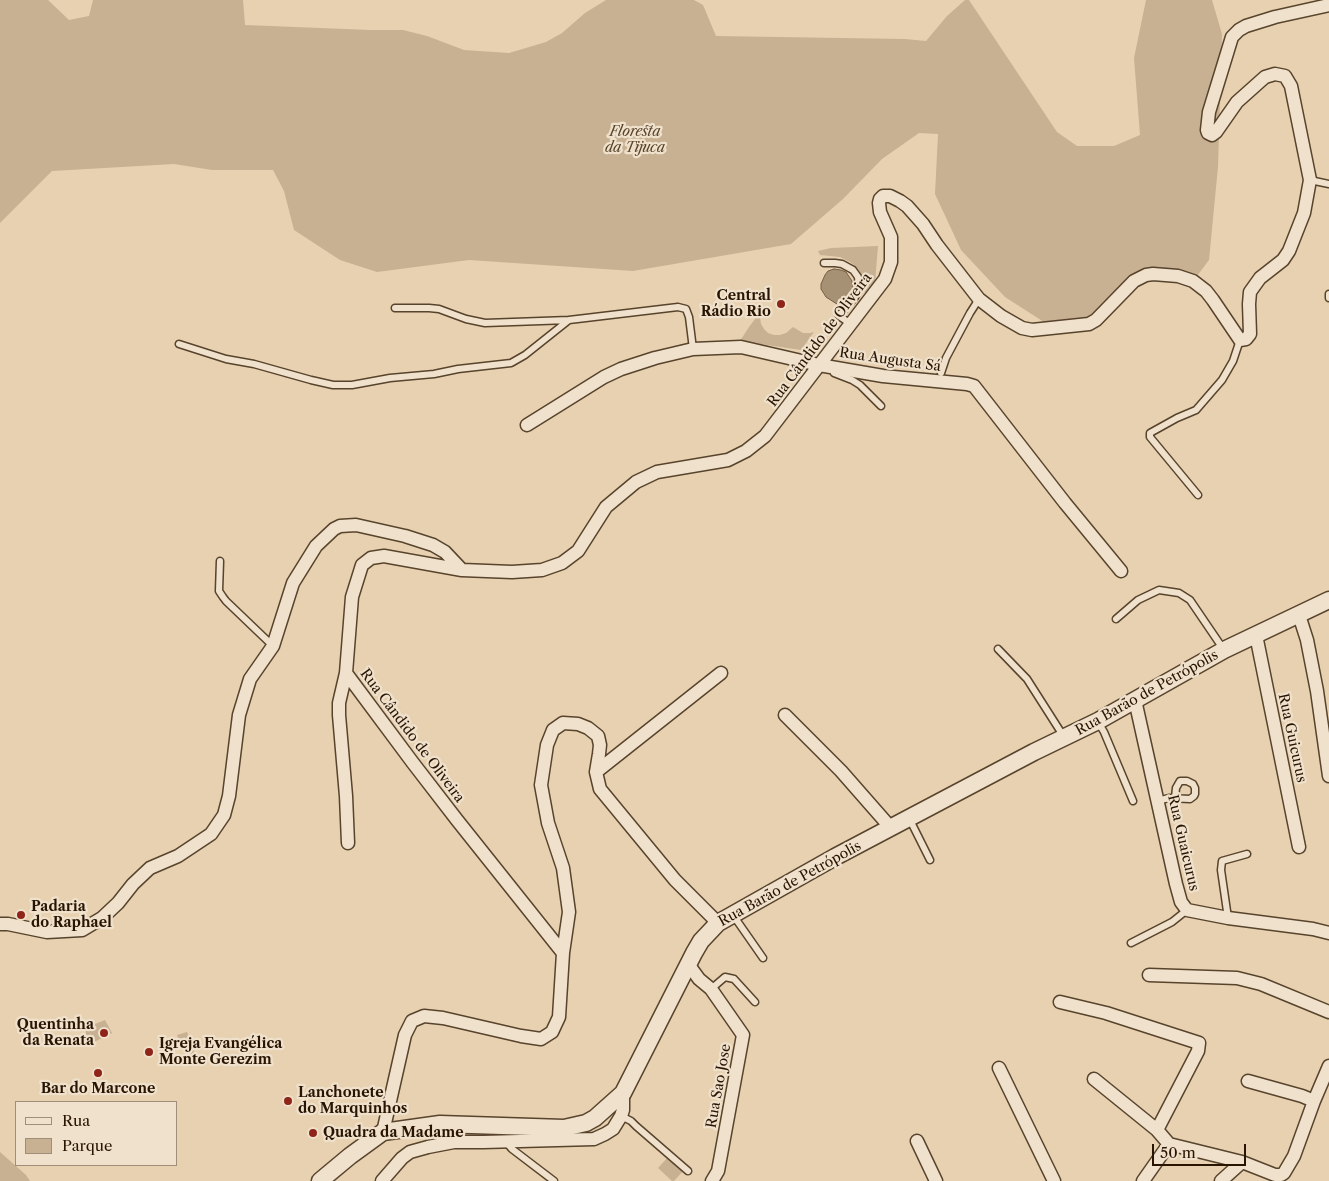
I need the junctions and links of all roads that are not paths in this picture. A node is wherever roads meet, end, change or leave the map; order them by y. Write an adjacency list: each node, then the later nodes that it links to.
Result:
1 (1329, 5): 2 (street)
2 (1310, 180): 3 (lane); 11 (street)
3 (1329, 184)
4 (824, 263): 10 (lane)
5 (1329, 294): 6 (lane)
6 (1329, 298)
7 (979, 299): 10 (street, Rua Cândido de Oliveira); 11 (street, Rua Cândido de Oliveira); 15 (lane)
8 (395, 308): 9 (lane)
9 (569, 320): 12 (lane); 13 (lane)
10 (851, 324): 14 (street, Rua Cândido de Oliveira)
11 (1240, 340): 18 (lane)
12 (179, 344)
13 (693, 349): 14 (street, Rua Augusta Sá); 17 (street, Rua Augusta Sá)
14 (817, 367): 16 (lane); 20 (street, Rua Cândido de Oliveira); 21 (street, Rua Augusta Sá)
15 (940, 373)
16 (881, 406)
17 (527, 425)
18 (1198, 495)
19 (220, 561): 26 (lane)
20 (462, 570): 26 (street); 29 (street, Rua Cândido de Oliveira)
21 (1121, 571)
22 (1329, 600): 23 (street, Rua Barão de Petrópolis)
23 (1299, 615): 25 (street, Rua Barão de Petrópolis); 36 (street)
24 (1116, 619): 28 (lane)
25 (1256, 635): 28 (street, Rua Barão de Petrópolis); 43 (street, Rua Guicurus)
26 (273, 646): 50 (street)
27 (998, 648): 34 (lane)
28 (1224, 650): 31 (street, Rua Barão de Petrópolis)
29 (346, 673): 42 (street); 53 (street, Rua Cândido de Oliveira)
30 (721, 674): 35 (street)
31 (1135, 700): 33 (street, Rua Barão de Petrópolis); 39 (street, Rua Guaicurus)
32 (785, 715): 41 (street)
33 (1098, 722): 34 (street, Rua Barão de Petrópolis); 38 (lane)
34 (1064, 738): 40 (street, Rua Barão de Petrópolis)
35 (596, 772): 49 (street); 53 (street)
36 (1329, 776)
37 (1175, 798): 39 (lane)
38 (1133, 801)
39 (1158, 801): 46 (street, Rua Guaicurus)
40 (909, 818): 41 (street, Rua Barão de Petrópolis); 45 (lane)
41 (891, 828): 47 (street, Rua Barão de Petrópolis)
42 (348, 843)
43 (1299, 847)
44 (1247, 854): 48 (lane)
45 (930, 860)
46 (1187, 910): 48 (street, Rua Guaicurus); 52 (lane)
47 (732, 914): 49 (street, Rua Barão de Petrópolis); 54 (lane)
48 (1228, 918): 51 (street, Rua Guaicurus)
49 (718, 923): 55 (street, Rua Barão de Petrópolis)
50 (0, 924)
51 (1329, 933)
52 (1130, 943)
53 (563, 953): 71 (street)
54 (763, 958)
55 (688, 964): 57 (street, Rua Sao Jose); 58 (street, Rua Barão de Petrópolis)
56 (1149, 975): 62 (street)
57 (700, 979): 58 (street); 59 (street, Rua Sao Jose)
58 (680, 983): 67 (street, Rua Barão de Petrópolis)
59 (711, 989): 60 (lane); 81 (street, Rua Sao Jose)
60 (755, 1002)
61 (1060, 1002): 70 (street)
62 (1329, 1012)
63 (1329, 1066): 68 (street)
64 (999, 1068): 83 (street)
65 (1094, 1079): 70 (street)
66 (1248, 1081): 68 (street)
67 (623, 1093): 69 (street); 71 (street, Rua Barão de Petrópolis)
68 (1314, 1101): 77 (street)
69 (621, 1116): 73 (street); 76 (lane)
70 (1157, 1130): 74 (street)
71 (383, 1132): 78 (street, Rua Barão de Petrópolis)
72 (917, 1141): 82 (street)
73 (506, 1142): 79 (street); 80 (lane)
74 (1169, 1144): 75 (street); 84 (street)
75 (1242, 1162): 77 (street); 85 (street)
76 (688, 1171)
77 (1273, 1178)
78 (320, 1181)
79 (382, 1181)
80 (554, 1181)
81 (712, 1181)
82 (936, 1181)
83 (1054, 1181)
84 (1143, 1181)
85 (1221, 1181)

